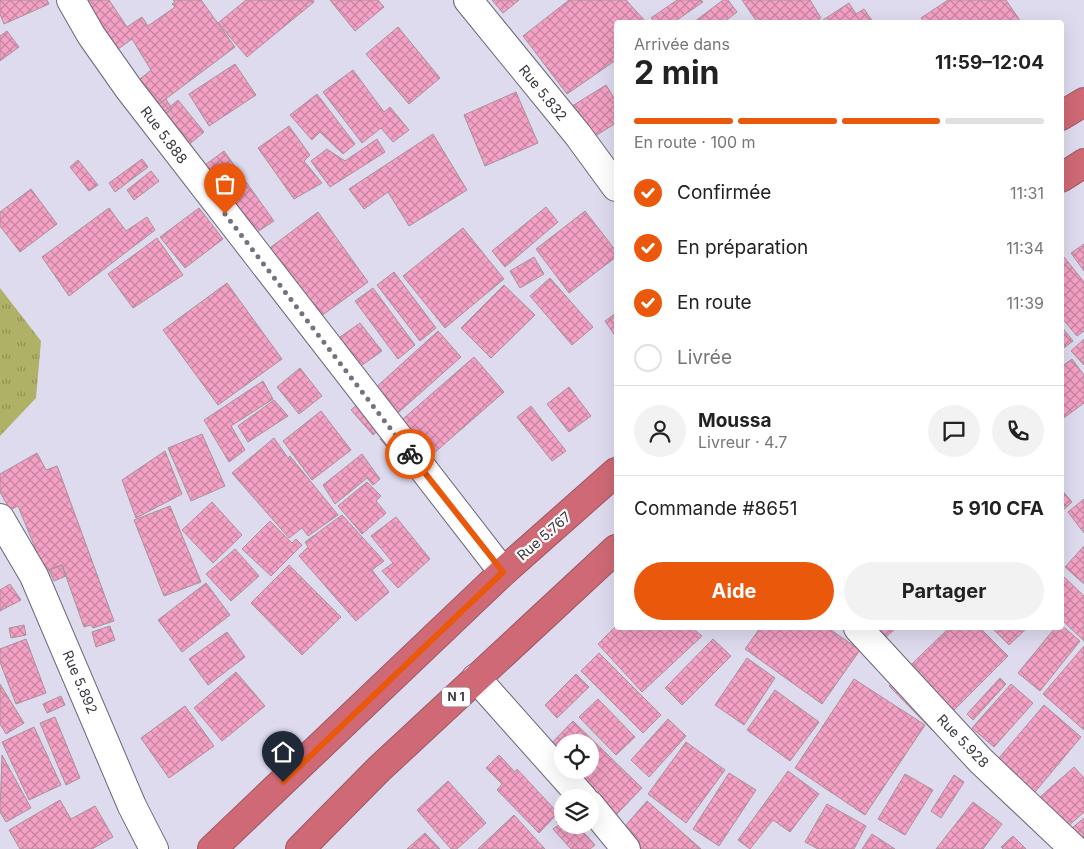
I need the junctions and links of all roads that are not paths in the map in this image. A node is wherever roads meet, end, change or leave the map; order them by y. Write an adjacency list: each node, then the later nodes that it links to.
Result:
1 (71, 0): 11 (street, Rue 5.888)
2 (468, 0): 7 (street, Rue 5.832)
3 (1084, 102): 4 (highway)
4 (1064, 114)
5 (1084, 163): 6 (highway)
6 (1064, 176)
7 (614, 184)
8 (614, 474): 11 (highway, Rue 5.767)
9 (0, 518): 16 (street, Rue 5.892)
10 (614, 551): 13 (highway, N 1)
11 (503, 572): 17 (highway, Rue 5.767)
12 (860, 630): 20 (street, Rue 5.928)
13 (476, 678): 14 (street); 18 (highway, N 1)
14 (575, 789)
15 (599, 816): 19 (street)
16 (154, 849)
17 (212, 849)
18 (300, 849)
19 (626, 849)
20 (1074, 849)

